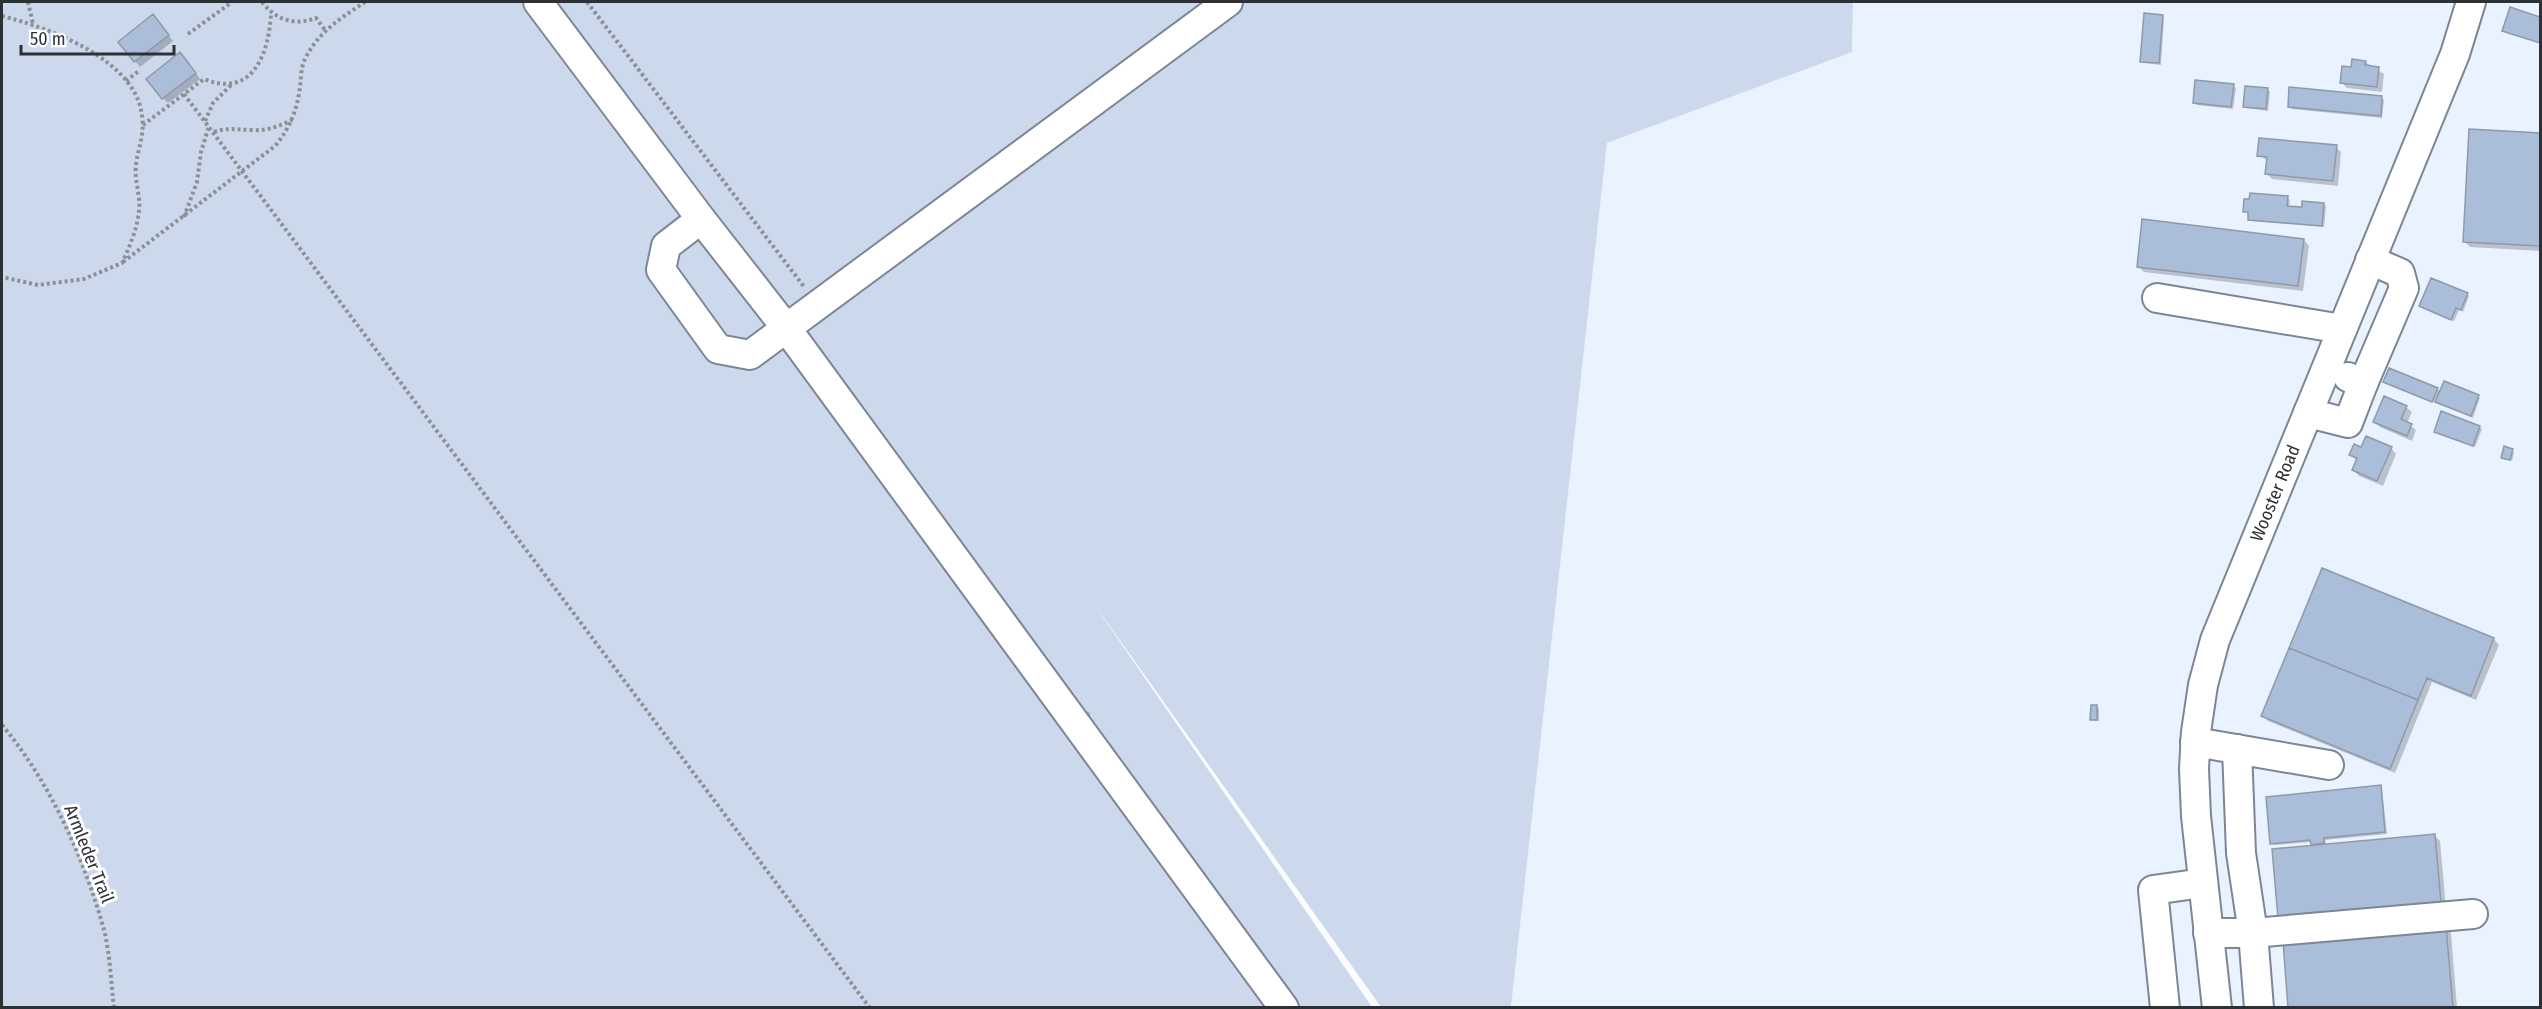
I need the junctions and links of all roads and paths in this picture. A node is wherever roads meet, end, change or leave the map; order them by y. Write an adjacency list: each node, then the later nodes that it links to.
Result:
1 (28, 2): 11 (path)
2 (232, 2): 13 (path)
3 (262, 2): 9 (path)
4 (365, 2): 12 (path)
5 (538, 2): 25 (street)
6 (587, 2): 29 (path)
7 (1228, 2): 32 (street)
8 (2471, 2): 26 (street, Wooster Road)
9 (271, 12): 12 (path); 16 (path)
10 (2, 16): 11 (path)
11 (33, 24): 15 (path)
12 (325, 30): 18 (path)
13 (188, 34)
14 (140, 70): 15 (path)
15 (126, 81): 20 (path)
16 (231, 85): 17 (path); 19 (path)
17 (184, 94): 19 (path); 20 (path)
18 (292, 120): 22 (path); 23 (path)
19 (205, 121): 21 (path)
20 (142, 125): 27 (path)
21 (209, 126): 22 (path); 24 (path)
22 (214, 132): 23 (path)
23 (243, 170): 24 (path); 48 (path)
24 (183, 217): 27 (path)
25 (700, 219): 32 (street); 32 (street)
26 (2370, 260): 31 (street); 33 (street, Wooster Road)
27 (122, 262): 28 (path)
28 (2, 277)
29 (811, 296)
30 (2157, 298): 33 (street)
31 (2387, 327): 33 (street); 34 (street)
32 (787, 329): 49 (street)
33 (2338, 339): 34 (street); 35 (street, Wooster Road)
34 (2368, 375): 35 (street)
35 (2308, 413): 37 (street, Wooster Road)
36 (2, 725): 47 (path, Armleder Trail)
37 (2195, 742): 38 (street); 41 (street, Wooster Road)
38 (2237, 749): 39 (street); 40 (street)
39 (2329, 765)
40 (2238, 814): 41 (street); 42 (street)
41 (2196, 816): 43 (street, Wooster Road)
42 (2241, 853): 43 (street); 46 (street)
43 (2202, 870): 45 (street, Wooster Road); 50 (street)
44 (2473, 914): 46 (street)
45 (2208, 933): 46 (street); 51 (street, Wooster Road)
46 (2253, 933): 52 (street)
47 (114, 1008)
48 (870, 1008)
49 (1284, 1008)
50 (2165, 1008)
51 (2217, 1008)
52 (2259, 1008)

